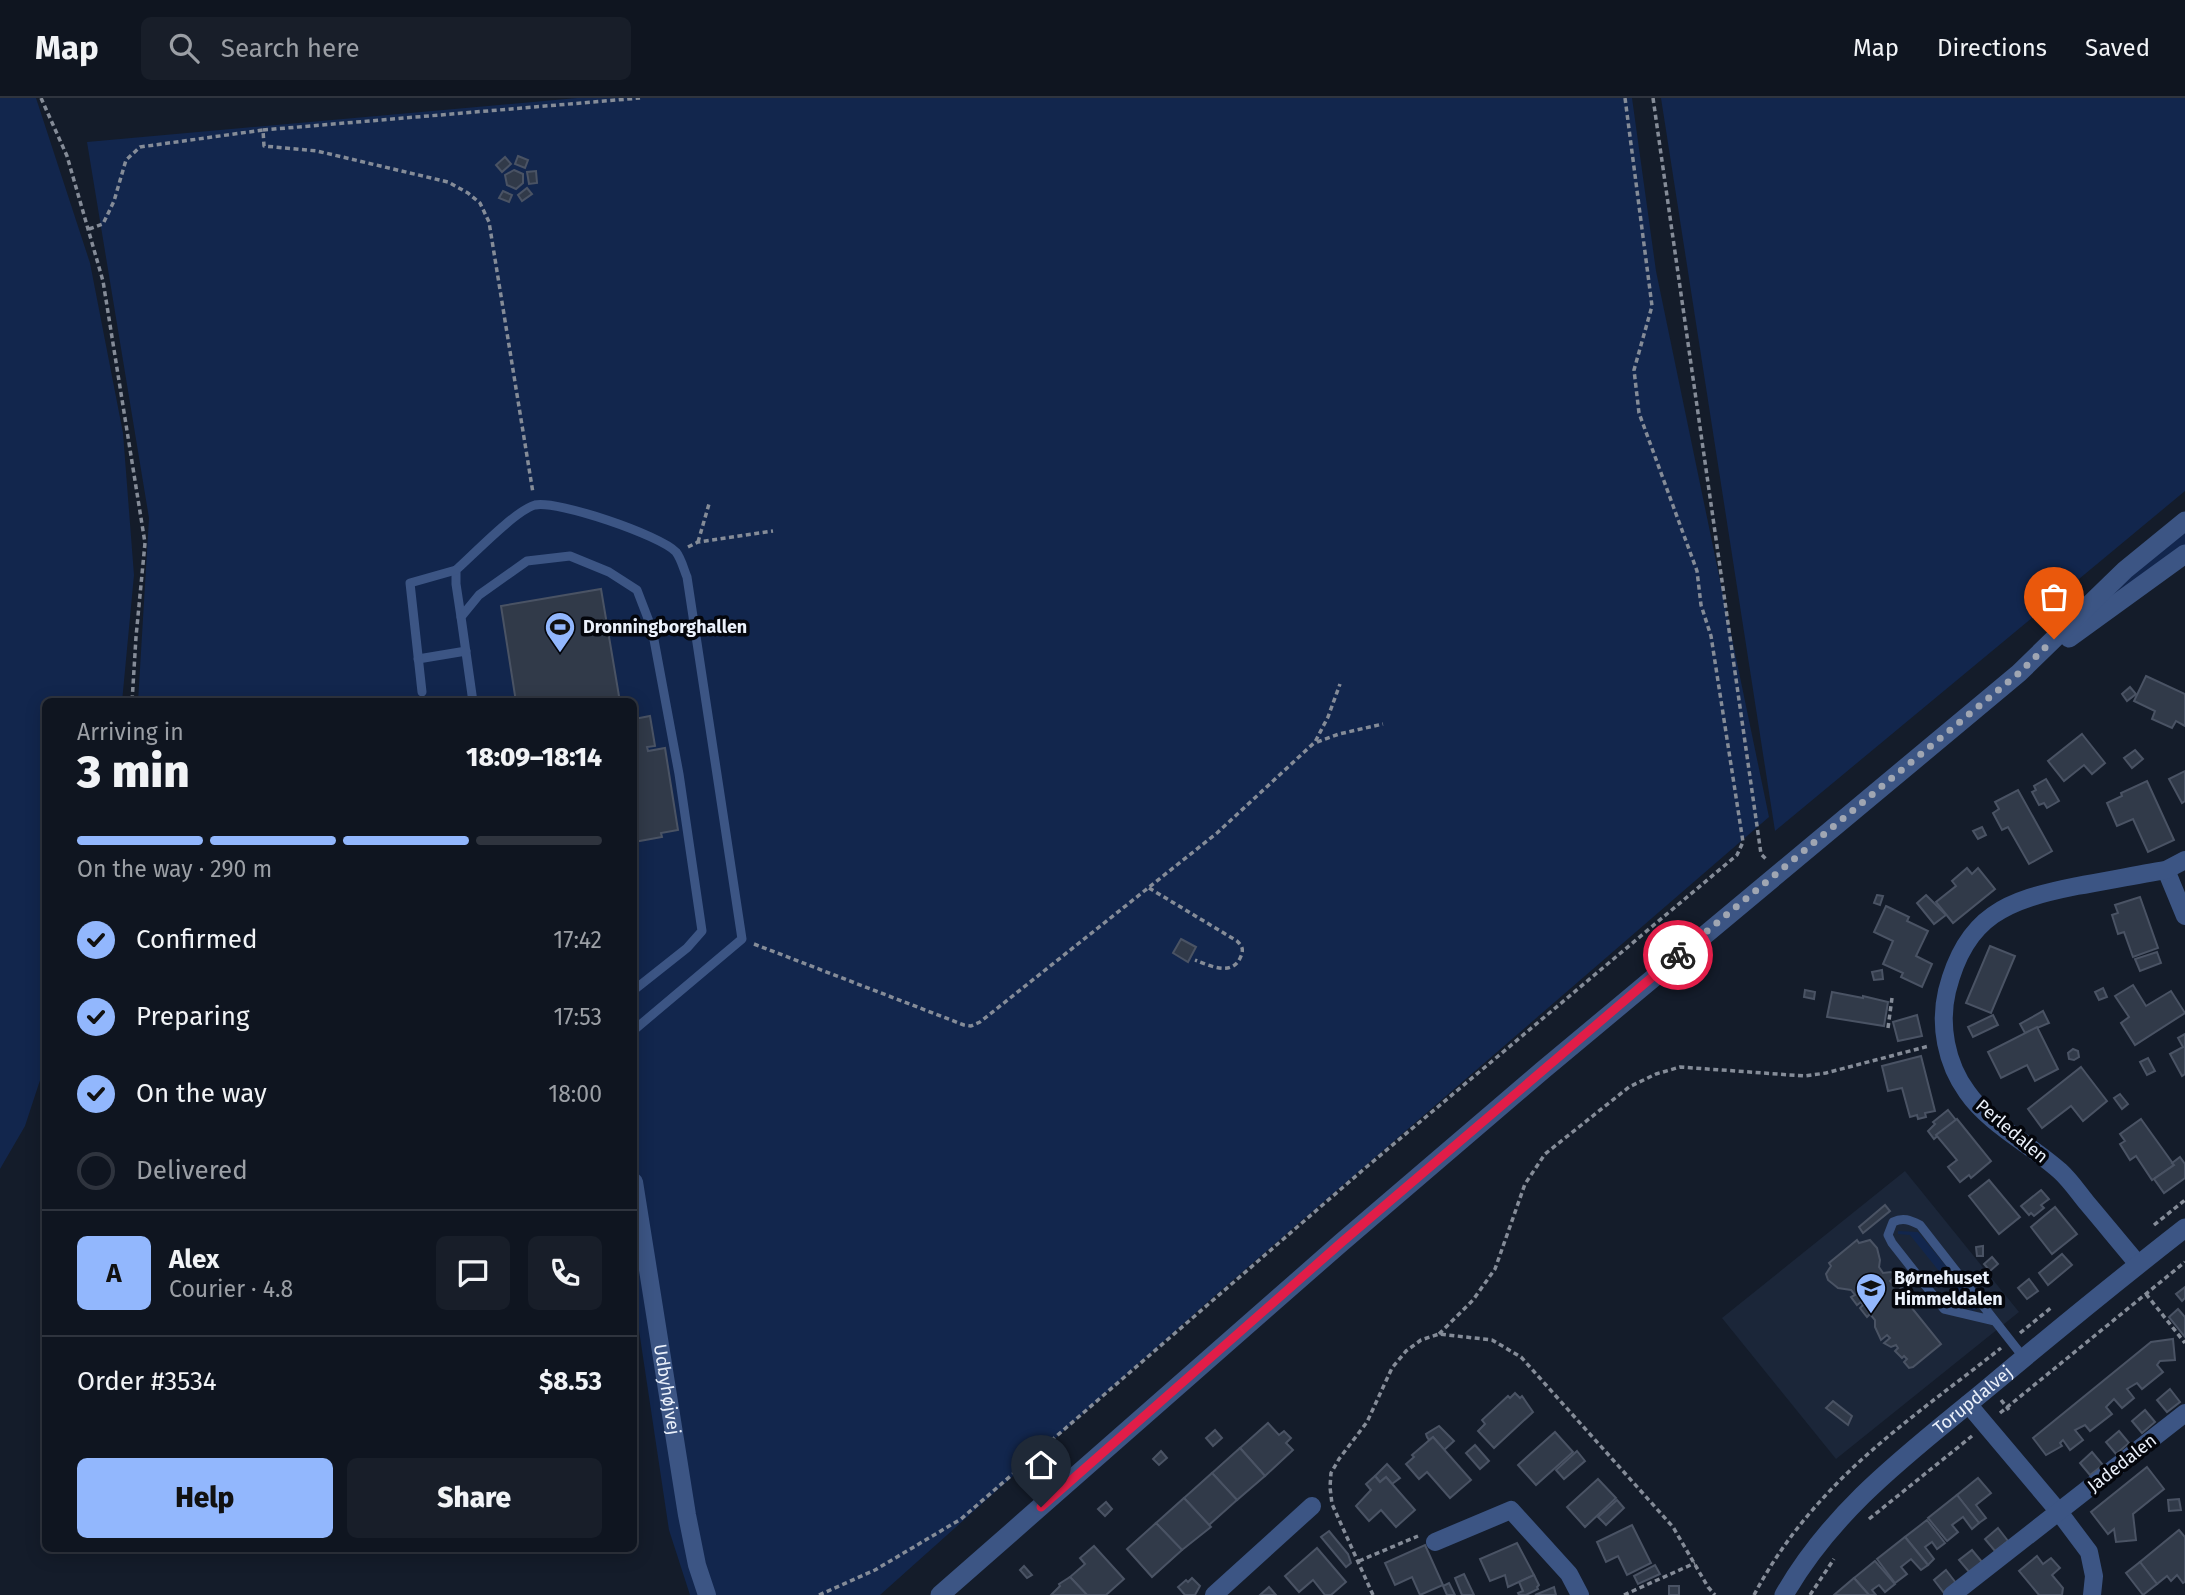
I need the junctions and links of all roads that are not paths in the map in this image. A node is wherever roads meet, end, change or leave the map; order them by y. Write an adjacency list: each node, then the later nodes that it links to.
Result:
1 (2185, 521): 7 (street)
2 (2185, 554): 7 (street)
3 (456, 570): 4 (lane); 6 (lane); 14 (lane)
4 (461, 617): 5 (lane); 13 (lane)
5 (466, 651): 6 (lane); 9 (lane)
6 (418, 659): 8 (lane)
7 (2019, 673): 26 (street)
8 (422, 692)
9 (472, 698)
10 (2185, 860): 11 (street, Perledalen)
11 (2166, 870): 12 (street); 17 (street, Perledalen)
12 (2185, 916)
13 (637, 988)
14 (637, 1027)
15 (637, 1201): 25 (street, Udbyhøjvej)
16 (2185, 1228): 17 (street, Torupdalvej)
17 (2138, 1264): 19 (street, Torupdalvej)
18 (1995, 1321): 18 (lane); 19 (lane)
19 (2024, 1358): 20 (street, Torupdalvej)
20 (1968, 1404): 23 (street); 29 (street, Torupdalvej)
21 (2185, 1413): 23 (street, Jadedalen)
22 (1312, 1506): 27 (street)
23 (2059, 1512): 30 (street, Jadedalen); 31 (street)
24 (1435, 1542): 28 (street)
25 (707, 1595)
26 (940, 1595)
27 (1214, 1595)
28 (1580, 1595)
29 (1784, 1595)
30 (1952, 1595)
31 (2092, 1595)

